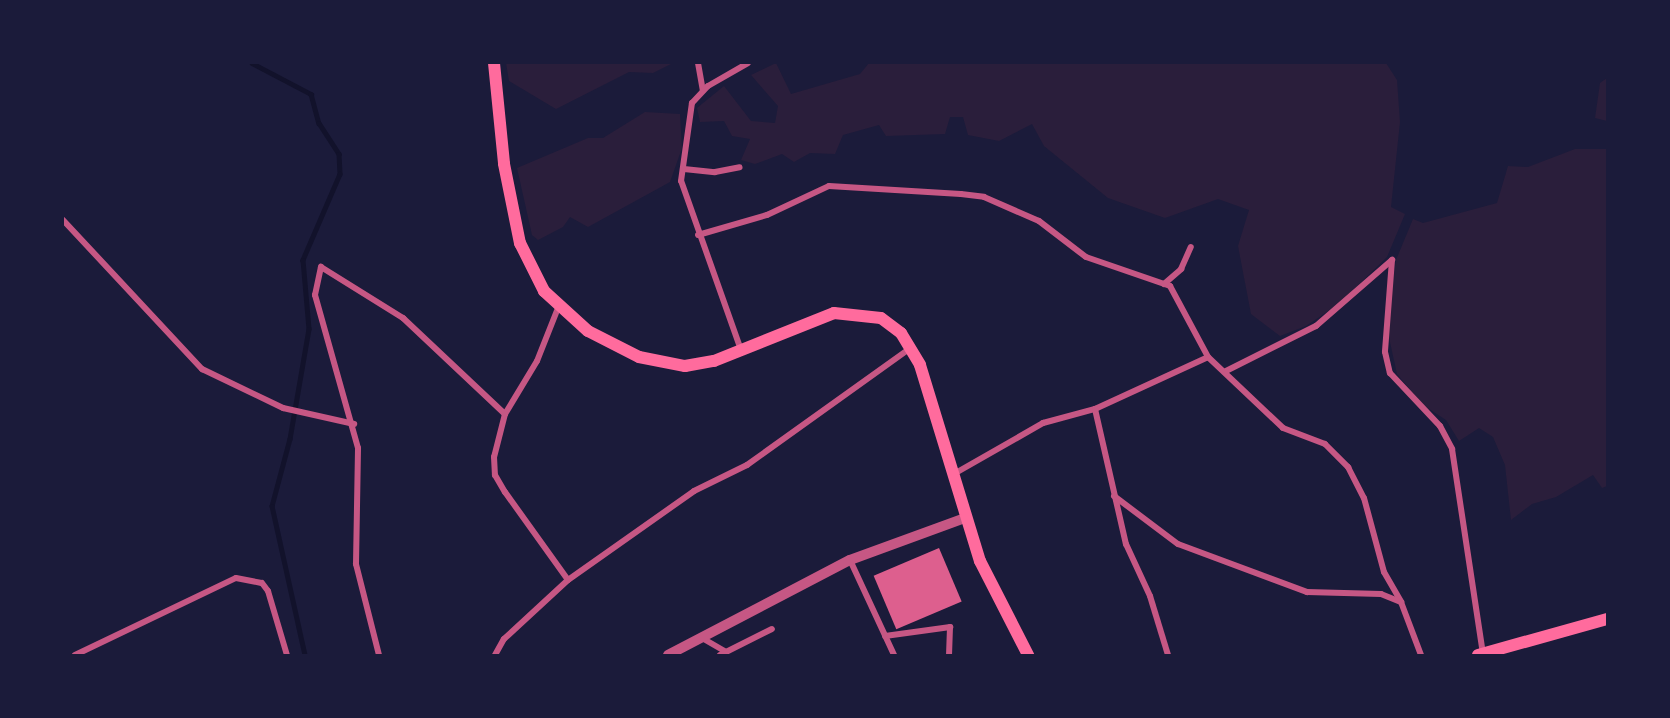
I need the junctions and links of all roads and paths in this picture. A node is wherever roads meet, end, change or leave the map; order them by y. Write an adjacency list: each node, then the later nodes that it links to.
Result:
1 (494, 63): 11 (main road)
2 (698, 63): 4 (street)
3 (748, 63): 4 (street)
4 (703, 91): 6 (street)
5 (740, 166): 6 (street)
6 (684, 169): 8 (street)
7 (63, 220): 18 (street)
8 (698, 235): 10 (street); 13 (street)
9 (1191, 247): 10 (street)
10 (1164, 284): 14 (street)
11 (558, 308): 13 (main road); 17 (street)
12 (912, 347): 13 (main road); 19 (main road); 23 (street)
13 (741, 350)
14 (1208, 357): 15 (street); 16 (street)
15 (1226, 371): 24 (street); 30 (street)
16 (1095, 409): 19 (street); 20 (street)
17 (505, 414): 18 (street); 23 (street)
18 (354, 424): 33 (street)
19 (952, 475): 21 (main road)
20 (1114, 496): 24 (street); 39 (street)
21 (965, 518): 22 (street); 38 (main road)
22 (850, 560): 27 (street); 28 (street)
23 (568, 580): 34 (street)
24 (1401, 602): 40 (street)
25 (1607, 619): 30 (main road)
26 (772, 629): 29 (street)
27 (885, 636): 36 (street); 37 (street)
28 (702, 637): 29 (street); 35 (street)
29 (723, 654)
30 (1480, 654)
31 (75, 655): 32 (street)
32 (286, 655)
33 (379, 655)
34 (495, 655)
35 (668, 655)
36 (894, 655)
37 (949, 655)
38 (1028, 655)
39 (1168, 655)
40 (1421, 655)

